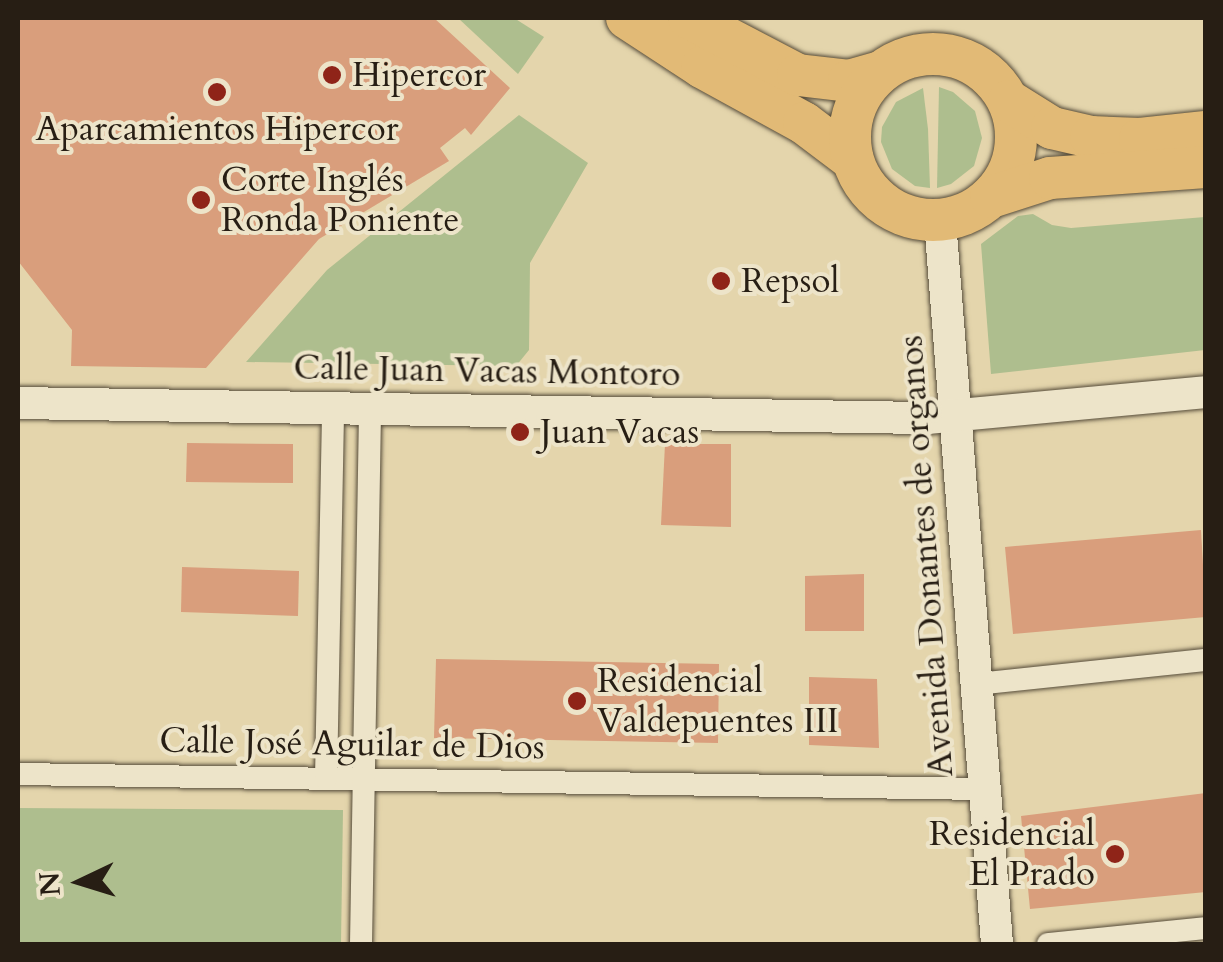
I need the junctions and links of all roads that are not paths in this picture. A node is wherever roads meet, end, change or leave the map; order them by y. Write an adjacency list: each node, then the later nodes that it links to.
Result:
1 (627, 18): 6 (highway)
2 (689, 18): 3 (highway)
3 (881, 72): 4 (highway); 6 (highway)
4 (1008, 101): 5 (highway); 8 (highway)
5 (1206, 132)
6 (853, 160): 9 (highway)
7 (1206, 166): 8 (highway)
8 (991, 198): 9 (highway)
9 (940, 221): 14 (street, Avenida Donantes de organos)
10 (1206, 392): 14 (street, Calle Juan Vacas Montoro)
11 (18, 403): 12 (street, Calle Juan Vacas Montoro)
12 (333, 409): 13 (street, Calle Juan Vacas Montoro); 18 (street)
13 (370, 410): 14 (street, Calle Juan Vacas Montoro); 19 (street)
14 (955, 417): 16 (street, Avenida Donantes de organos)
15 (1206, 660): 16 (street)
16 (976, 684): 20 (street, Avenida Donantes de organos)
17 (18, 774): 18 (street, Calle José Aguilar de Dios)
18 (326, 779): 19 (street, Calle José Aguilar de Dios)
19 (364, 780): 20 (street, Calle José Aguilar de Dios); 22 (street)
20 (984, 789): 23 (street, Avenida Donantes de organos)
21 (1206, 928): 24 (street)
22 (361, 944)
23 (997, 944)
24 (1048, 944)

